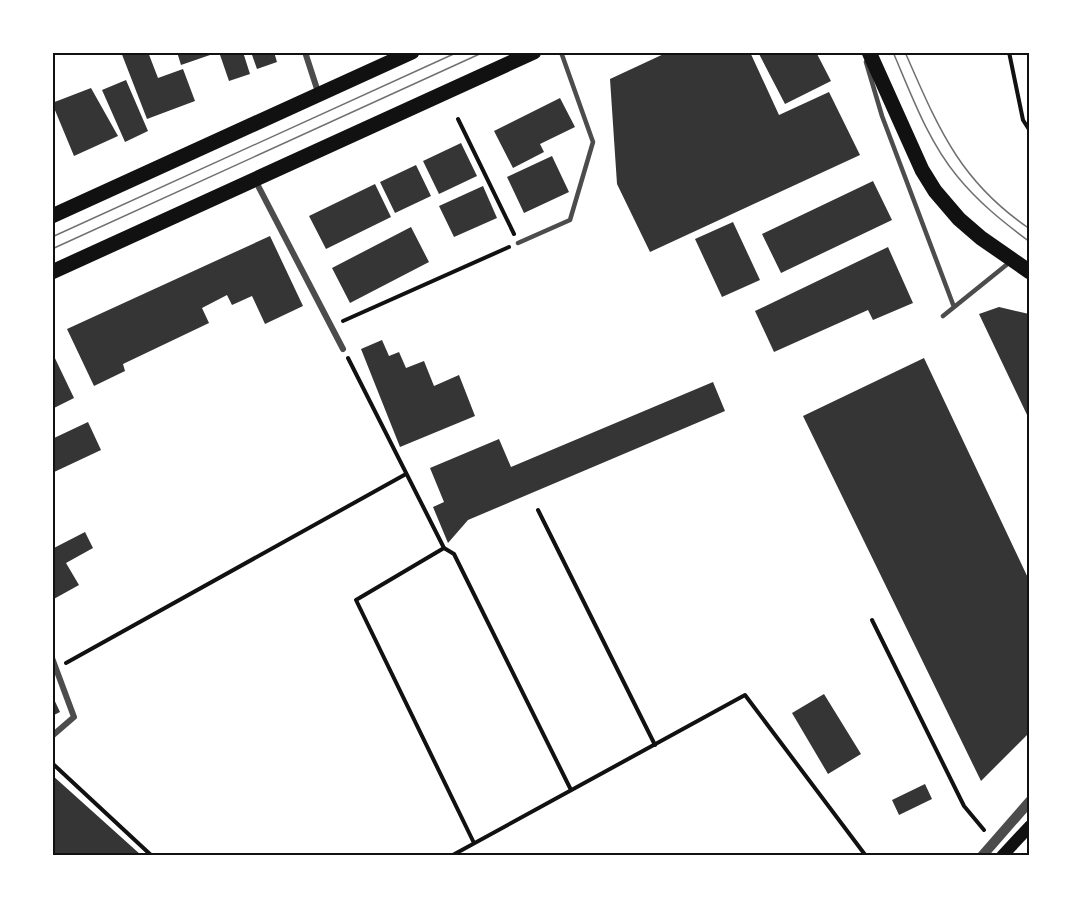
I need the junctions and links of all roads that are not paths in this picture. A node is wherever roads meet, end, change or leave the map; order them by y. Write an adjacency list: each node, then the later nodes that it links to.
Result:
1 (305, 52): 7 (street)
2 (412, 52): 7 (main road)
3 (534, 52): 8 (main road)
4 (561, 52): 10 (lane)
5 (863, 52): 14 (lane)
6 (869, 52): 11 (main road)
7 (319, 96): 9 (main road)
8 (255, 180): 12 (main road); 16 (street)
9 (52, 216)
10 (518, 243)
11 (1012, 260): 13 (main road); 14 (lane)
12 (52, 272)
13 (1029, 272)
14 (954, 307): 15 (lane)
15 (943, 316)
16 (343, 349)
17 (52, 658): 18 (street)
18 (52, 736)
19 (1029, 801): 21 (street)
20 (1029, 826): 22 (main road)
21 (982, 855)
22 (1002, 855)

